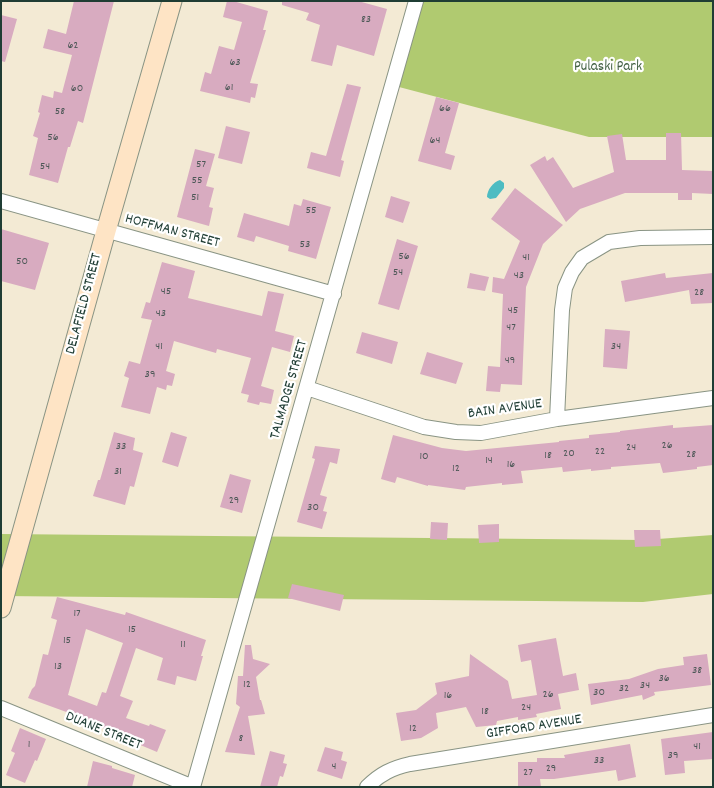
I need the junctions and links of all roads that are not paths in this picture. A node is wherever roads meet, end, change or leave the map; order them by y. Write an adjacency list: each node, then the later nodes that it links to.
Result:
1 (172, 1): 4 (street, DELAFIELD STREET)
2 (416, 1): 6 (street, TALMADGE STREET)
3 (1, 201): 4 (street, HOFFMAN STREET)
4 (106, 231): 6 (street, HOFFMAN STREET); 10 (street, DELAFIELD STREET)
5 (713, 237): 9 (street)
6 (334, 294): 7 (street, TALMADGE STREET)
7 (308, 388): 9 (street, BAIN AVENUE); 13 (street, TALMADGE STREET)
8 (713, 398): 9 (street, BAIN AVENUE)
9 (558, 419)
10 (1, 608)
11 (1, 708): 13 (street, DUANE STREET)
12 (713, 715): 14 (street, GIFFORD AVENUE)
13 (193, 787)
14 (367, 787)

